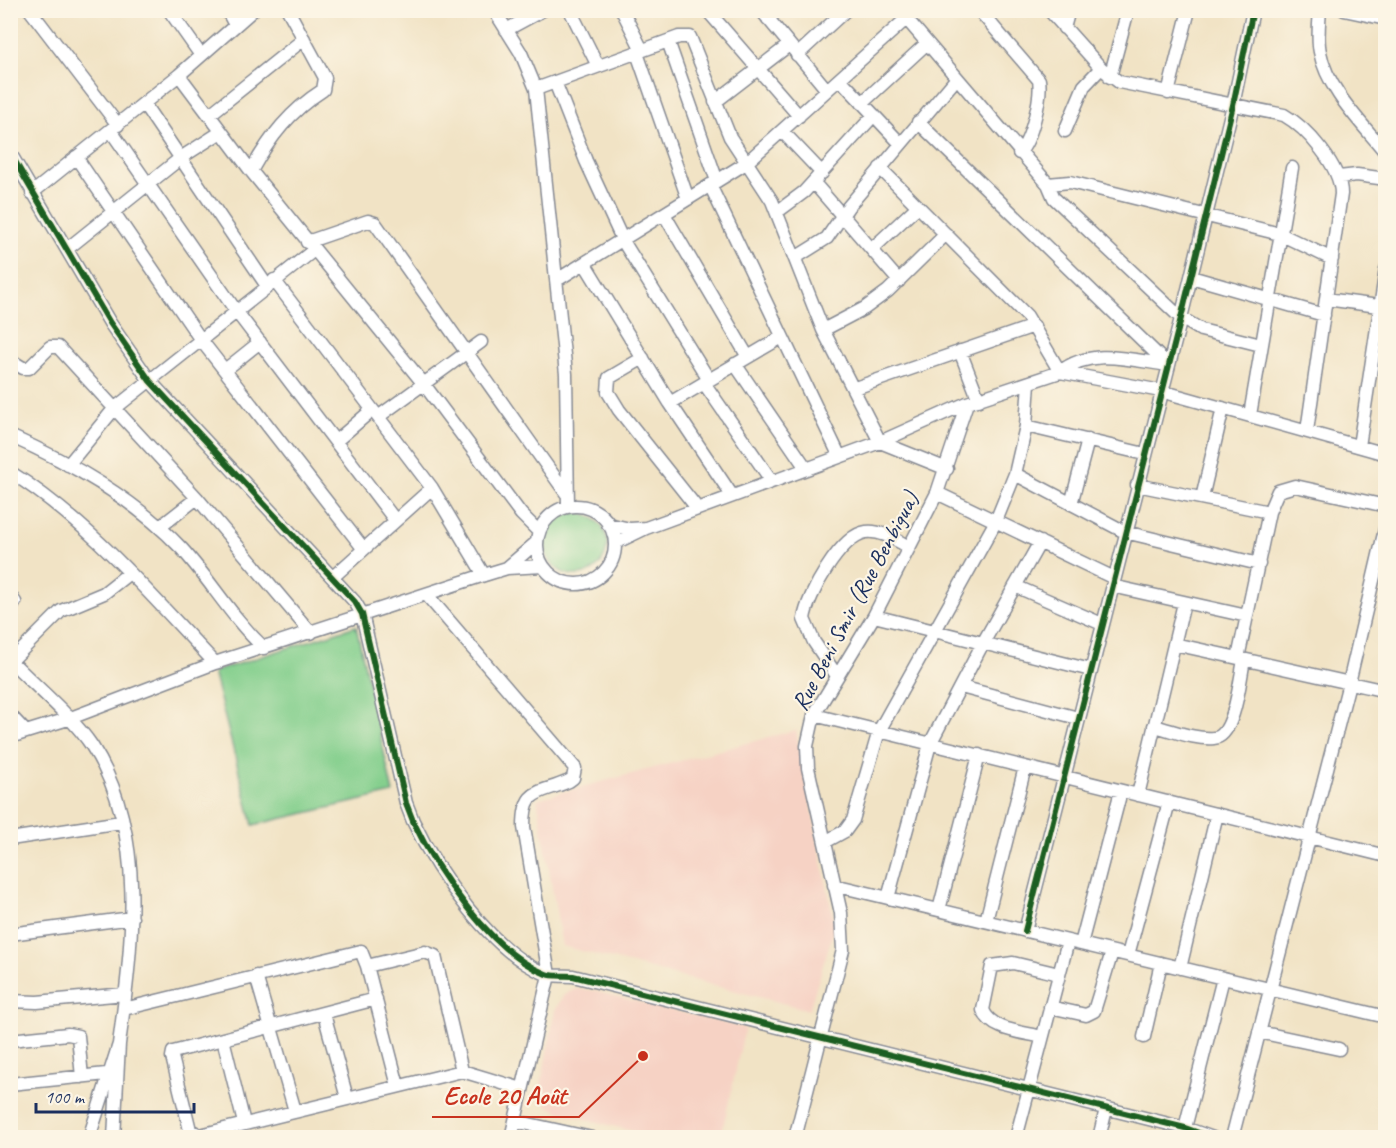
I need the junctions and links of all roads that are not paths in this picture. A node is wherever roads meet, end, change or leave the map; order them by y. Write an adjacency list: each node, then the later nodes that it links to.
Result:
1 (30, 10): 53 (street)
2 (169, 10): 33 (street)
3 (227, 10): 25 (street)
4 (253, 10): 25 (street)
5 (288, 10): 28 (street)
6 (494, 10): 27 (street)
7 (543, 10): 27 (street)
8 (570, 10): 35 (street)
9 (622, 10): 32 (street)
10 (707, 10): 36 (street)
11 (778, 10): 22 (street)
12 (846, 10): 34 (street)
13 (916, 10): 23 (street)
14 (979, 10): 59 (street)
15 (1049, 10): 26 (street)
16 (1069, 10): 26 (street)
17 (1128, 10): 37 (street)
18 (1189, 10): 44 (street)
19 (1253, 10): 48 (street)
20 (1320, 10): 60 (street)
21 (1344, 10): 24 (street)
22 (764, 15): 31 (street)
23 (902, 15): 30 (street); 39 (street)
24 (1386, 19)
25 (235, 25): 33 (street)
26 (1064, 28): 37 (street)
27 (506, 30): 42 (street)
28 (304, 39): 49 (street); 66 (street)
29 (669, 41): 32 (street); 45 (street); 70 (street)
30 (926, 44): 40 (street); 46 (street)
31 (789, 45): 34 (street); 36 (street)
32 (640, 52): 35 (street); 74 (street)
33 (200, 54): 38 (street)
34 (797, 55): 43 (street)
35 (598, 66): 41 (street)
36 (757, 68): 45 (street); 51 (street)
37 (1106, 72): 44 (street); 55 (street)
38 (179, 75): 47 (street); 49 (street)
39 (840, 79): 43 (street); 46 (street)
40 (956, 79): 52 (street); 59 (street)
41 (555, 82): 42 (street); 83 (street)
42 (536, 89): 92 (street)
43 (827, 90): 51 (street)
44 (1168, 93): 48 (street)
45 (715, 102): 63 (street)
46 (862, 103): 50 (street)
47 (144, 104): 53 (street); 62 (street)
48 (1233, 105): 67 (street); 80 (street)
49 (209, 115): 56 (street)
50 (874, 115): 57 (street); 68 (street)
51 (799, 116): 54 (street)
52 (918, 122): 57 (street); 114 (street)
53 (114, 128): 61 (street); 72 (street)
54 (782, 131): 63 (street); 68 (street)
55 (1065, 131)
56 (221, 132): 62 (street); 66 (street)
57 (900, 143): 64 (street)
58 (10, 153): 73 (street)
59 (1019, 153): 71 (street)
60 (1386, 153)
61 (76, 157): 73 (street); 76 (street)
62 (182, 158): 72 (street); 94 (street)
63 (746, 163): 70 (street); 77 (street)
64 (880, 168): 75 (street); 79 (street)
65 (1292, 168): 82 (street)
66 (251, 171): 84 (street)
67 (1339, 177): 69 (street); 88 (street)
68 (818, 178): 77 (street); 79 (street)
69 (1386, 179)
70 (713, 183): 74 (street); 103 (street)
71 (1048, 184): 80 (street); 100 (street)
72 (148, 185): 76 (street); 98 (street)
73 (32, 193): 85 (street)
74 (688, 199): 78 (street)
75 (918, 206): 81 (street); 86 (street)
76 (114, 211): 85 (street); 104 (street)
77 (777, 212): 87 (street)
78 (664, 214): 83 (street); 110 (street)
79 (842, 214): 86 (street); 87 (street)
80 (1206, 216): 82 (street); 91 (street)
81 (946, 234): 93 (street); 101 (street)
82 (1280, 234): 88 (street); 96 (street)
83 (623, 241): 89 (street); 118 (street)
84 (311, 246): 94 (street); 109 (street); 119 (street)
85 (67, 249): 117 (street)
86 (872, 249): 93 (street)
87 (795, 258): 102 (street)
88 (1332, 259): 95 (street)
89 (585, 264): 92 (street); 111 (street)
90 (1386, 269): 97 (street)
91 (1191, 277): 96 (street); 100 (street)
92 (557, 280): 147 (street)
93 (899, 281): 102 (street)
94 (271, 283): 98 (street); 127 (street)
95 (1326, 299): 97 (street); 99 (street)
96 (1268, 300): 99 (street); 107 (street)
97 (1383, 307): 135 (street)
98 (236, 311): 104 (street); 105 (street)
99 (1324, 315): 130 (street)
100 (1181, 318): 107 (street); 114 (street)
101 (1034, 326): 108 (street); 116 (street)
102 (823, 330): 121 (street)
103 (782, 337): 110 (street); 138 (street)
104 (201, 340): 115 (street); 117 (street)
105 (260, 342): 115 (street); 133 (street)
106 (481, 342): 109 (street)
107 (1261, 345): 128 (street)
108 (960, 351): 121 (street); 123 (street)
109 (465, 353): 119 (street); 147 (street)
110 (748, 357): 113 (street)
111 (644, 358): 124 (street); 155 (street)
112 (10, 360): 126 (street)
113 (735, 364): 118 (street); 140 (street)
114 (1168, 365): 116 (street); 122 (street)
115 (225, 370): 168 (street)
116 (1060, 372): 120 (street); 122 (street)
117 (150, 381): 126 (street); 174 (street)
118 (706, 381): 124 (street); 144 (street)
119 (423, 382): 127 (street); 164 (street)
120 (1029, 383): 123 (street); 129 (street)
121 (855, 388): 134 (street)
122 (1161, 391): 125 (street); 136 (street)
123 (973, 401): 134 (street); 141 (street, Rue Beni Smir (Rue Benbigua))
124 (670, 403): 149 (street)
125 (1223, 408): 128 (street); 151 (street)
126 (114, 409): 139 (street); 150 (street)
127 (375, 413): 133 (street); 146 (street)
128 (1250, 415): 130 (street)
129 (1026, 426): 132 (street); 143 (street)
130 (1307, 431): 135 (street)
131 (10, 435): 139 (street)
132 (1088, 440): 136 (street); 152 (street)
133 (336, 441): 157 (street)
134 (880, 442): 138 (street); 141 (street)
135 (1359, 446): 137 (street)
136 (1145, 454): 145 (street)
137 (1386, 454)
138 (839, 455): 140 (street)
139 (68, 465): 161 (street)
140 (806, 468): 144 (street)
141 (947, 469): 148 (street, Rue Beni Smir (Rue Benbigua))
142 (11, 473): 172 (street)
143 (1015, 474): 152 (street); 158 (street)
144 (771, 480): 149 (street)
145 (1137, 485): 151 (street); 163 (street)
146 (432, 488): 157 (street); 173 (street)
147 (566, 493): 154 (street)
148 (937, 493): 158 (street); 167 (street, Rue Beni Smir (Rue Benbigua))
149 (731, 495): 155 (street)
150 (197, 498): 161 (street); 186 (street)
151 (1202, 498): 156 (street)
152 (1071, 504): 163 (street)
153 (1386, 506): 156 (street)
154 (568, 507): 159 (street); 164 (street)
155 (697, 508): 162 (street)
156 (1269, 512): 169 (street)
157 (395, 520): 168 (street)
158 (996, 521): 165 (street); 185 (street)
159 (608, 524): 162 (street); 166 (street)
160 (1386, 525): 195 (street)
161 (160, 527): 189 (street)
162 (646, 528): 166 (street)
163 (1125, 532): 169 (street); 175 (street)
164 (538, 537): 170 (street); 171 (street)
165 (1040, 542): 175 (street); 176 (street)
166 (615, 543): 170 (street)
167 (909, 547): 182 (street, Rue Beni Smir (Rue Benbigua)); 194 (street)
168 (363, 548): 174 (street)
169 (1259, 564): 183 (street)
170 (543, 566): 171 (street)
171 (507, 568): 173 (street)
172 (128, 574): 191 (street); 192 (street)
173 (484, 574): 177 (street)
174 (333, 577): 181 (street)
175 (1113, 582): 179 (street); 184 (street)
176 (1015, 586): 184 (street); 187 (street)
177 (426, 594): 181 (street); 234 (street)
178 (10, 595): 180 (street)
179 (1184, 603): 183 (street); 188 (street)
180 (10, 609)
181 (362, 614): 186 (street); 234 (street)
182 (874, 616): 185 (street); 194 (street, Rue Beni Smir (Rue Benbigua))
183 (1247, 616): 190 (street)
184 (1102, 624): 193 (street)
185 (935, 631): 187 (street); 203 (street)
186 (311, 633): 189 (street)
187 (982, 643): 193 (street); 196 (street)
188 (1174, 644): 190 (street); 202 (street)
189 (264, 648): 192 (street)
190 (1241, 659): 195 (street); 202 (street)
191 (11, 661): 201 (street)
192 (215, 663): 201 (street)
193 (1091, 670): 200 (street)
194 (837, 676): 199 (street, Rue Beni Smir (Rue Benbigua))
195 (1349, 683): 197 (street); 215 (street)
196 (961, 687): 200 (street); 206 (street)
197 (1386, 691)
198 (10, 715): 204 (street)
199 (814, 715): 203 (street); 217 (street, Rue Beni Smir (Rue Benbigua))
200 (1078, 718): 209 (street)
201 (68, 719): 204 (street); 214 (street)
202 (1154, 726): 211 (street)
203 (879, 731): 206 (street); 217 (street)
204 (26, 732): 205 (street)
205 (10, 737)
206 (930, 744): 207 (street); 220 (street)
207 (979, 755): 208 (street); 221 (street)
208 (1025, 767): 209 (street); 223 (street)
209 (1064, 776): 210 (street); 224 (street)
210 (1121, 791): 211 (street); 227 (street)
211 (1137, 795): 212 (street)
212 (1169, 802): 213 (street); 229 (street)
213 (1217, 814): 215 (street); 232 (street)
214 (121, 822): 216 (street); 222 (street)
215 (1308, 837): 218 (street); 237 (street)
216 (10, 839)
217 (825, 842): 219 (street, Rue Beni Smir (Rue Benbigua))
218 (1386, 856)
219 (834, 885): 220 (street); 249 (street, Rue Beni Smir (Rue Benbigua))
220 (888, 898): 221 (street)
221 (939, 910): 223 (street)
222 (132, 918): 225 (street); 238 (street)
223 (986, 921): 224 (street)
224 (1024, 931): 226 (street)
225 (10, 934)
226 (1068, 941): 227 (street); 233 (street)
227 (1081, 944): 228 (street)
228 (1112, 952): 229 (street); 241 (street)
229 (1128, 956): 230 (street)
230 (1161, 963): 232 (street); 248 (street)
231 (368, 966): 235 (street); 239 (street); 253 (street)
232 (1180, 968): 236 (street)
233 (1059, 974): 241 (street); 247 (street)
234 (549, 975): 249 (street); 258 (street)
235 (256, 976): 242 (street); 245 (street)
236 (1223, 978): 237 (street); 265 (street)
237 (1270, 989): 244 (street); 246 (street)
238 (125, 994): 240 (street); 242 (street)
239 (376, 999): 243 (street); 257 (street)
240 (10, 1001)
241 (1050, 1007): 247 (street)
242 (124, 1009): 254 (street)
243 (324, 1014): 245 (street); 260 (street)
244 (1386, 1017)
245 (272, 1027): 250 (street); 262 (street)
246 (1259, 1032): 252 (street); 275 (street)
247 (1042, 1037): 259 (street)
248 (1144, 1037)
249 (821, 1038): 259 (street); 271 (street, Rue Beni Smir (Rue Benbigua))
250 (223, 1039): 264 (street); 264 (street)
251 (10, 1040): 255 (street)
252 (1339, 1049)
253 (462, 1071): 257 (street); 258 (street)
254 (114, 1073): 255 (street); 267 (street); 268 (street)
255 (82, 1077): 256 (street)
256 (10, 1084)
257 (398, 1086): 260 (street)
258 (522, 1089): 263 (street)
259 (1028, 1090): 261 (street); 272 (street)
260 (346, 1098): 262 (street)
261 (1106, 1109): 265 (street); 273 (street)
262 (295, 1111): 264 (street)
263 (515, 1121): 266 (street); 269 (street)
264 (244, 1123)
265 (1185, 1128): 274 (street)
266 (560, 1134): 270 (street)
267 (89, 1137)
268 (114, 1137)
269 (511, 1137)
270 (592, 1137)
271 (795, 1137)
272 (1016, 1137)
273 (1099, 1137)
274 (1213, 1137)
275 (1232, 1137)

